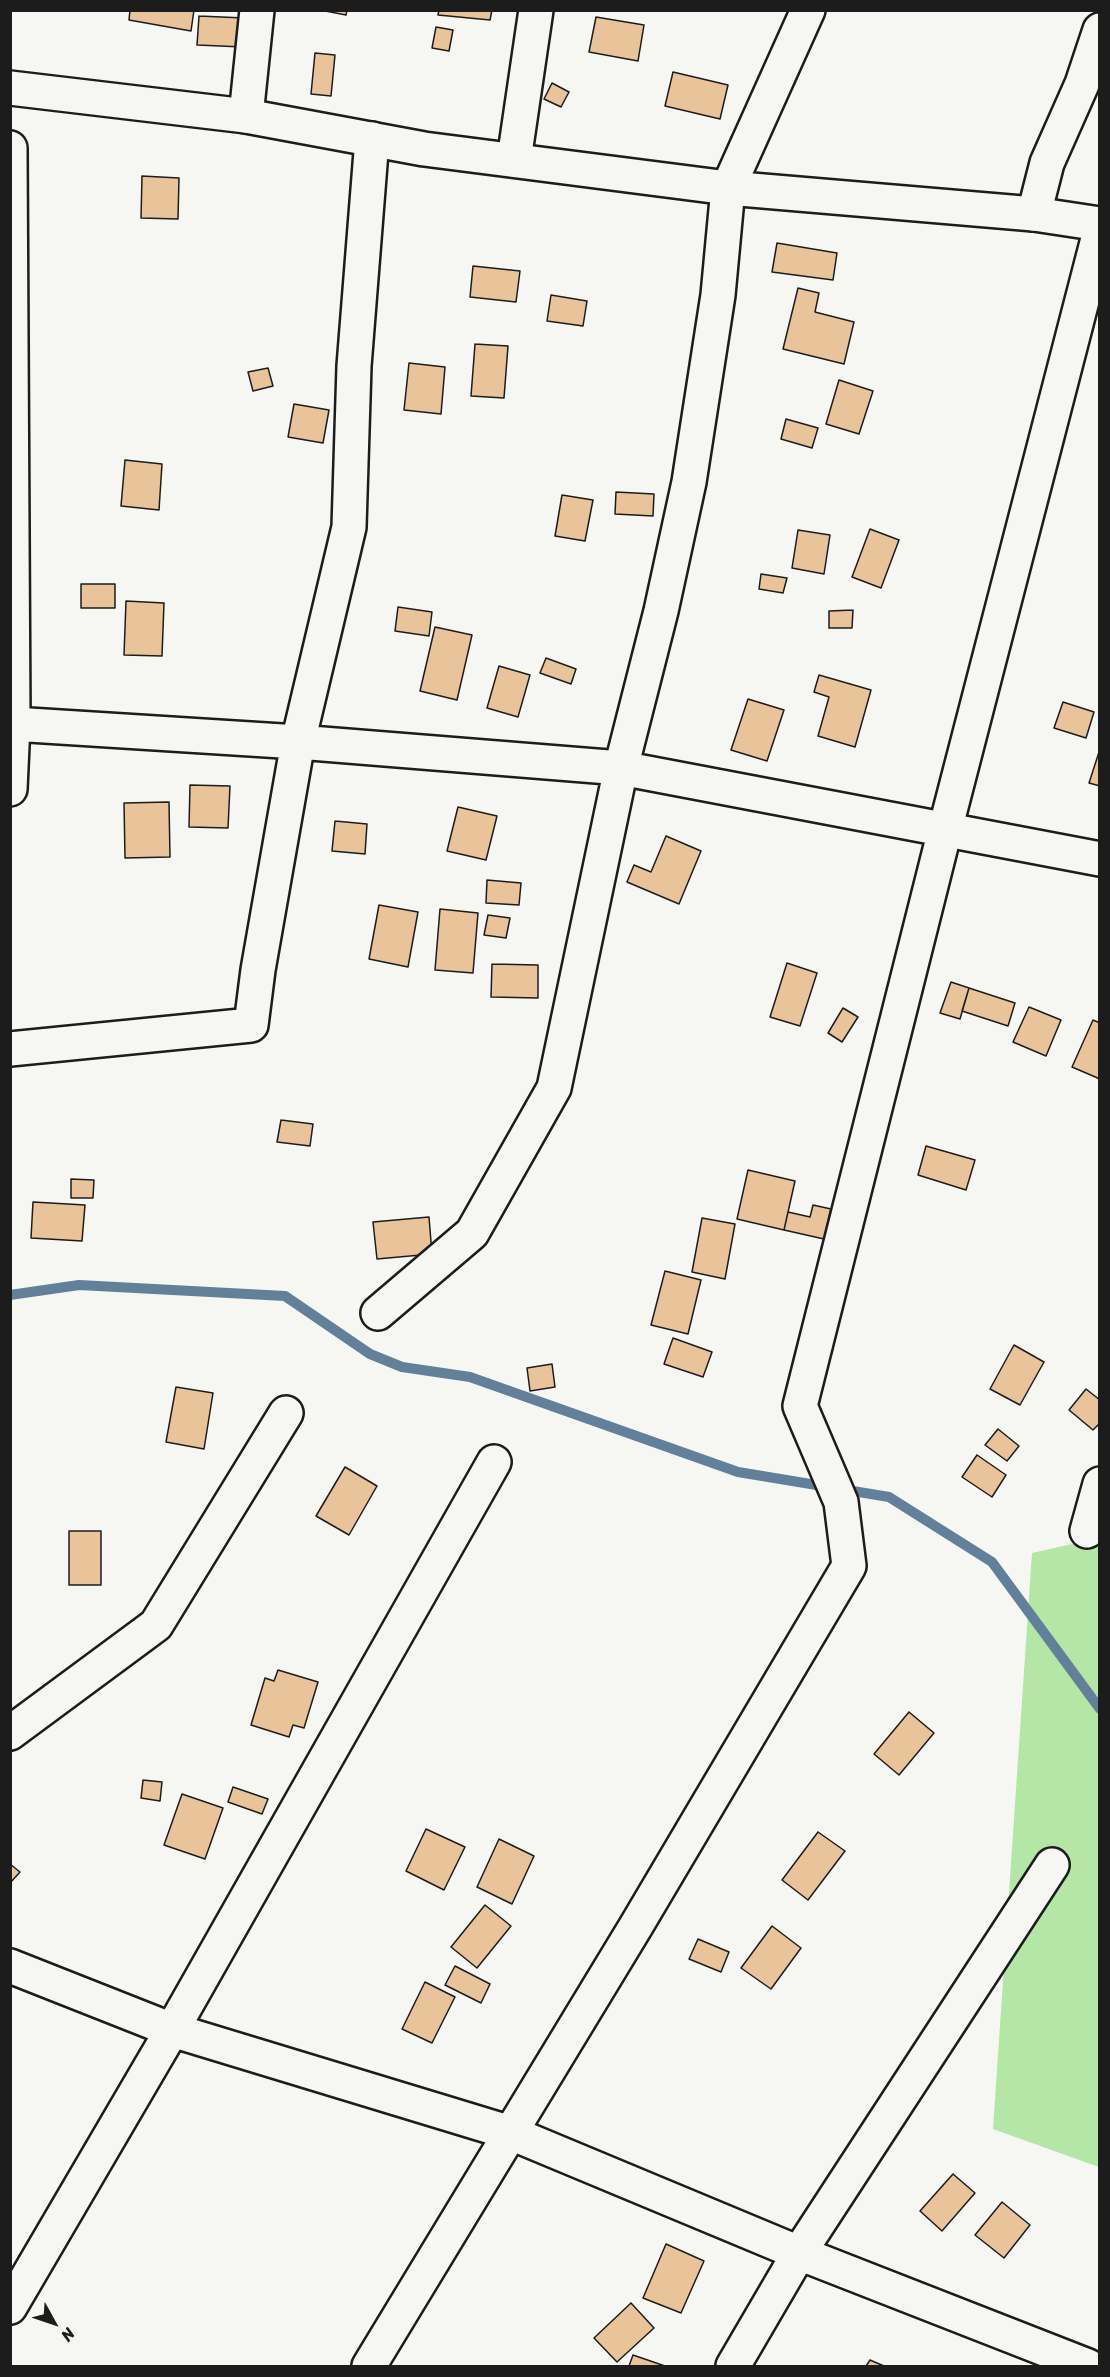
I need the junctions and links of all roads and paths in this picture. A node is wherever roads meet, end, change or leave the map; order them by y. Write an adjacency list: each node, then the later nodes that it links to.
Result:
1 (257, 10): 6 (street)
2 (536, 10): 9 (street)
3 (808, 10): 10 (street)
4 (1100, 30): 11 (street)
5 (10, 88): 6 (street)
6 (246, 116): 7 (street)
7 (372, 139): 9 (street); 15 (street)
8 (10, 148): 14 (street)
9 (514, 160): 10 (street)
10 (728, 189): 11 (street); 16 (street)
11 (1034, 214): 12 (street)
12 (1100, 224)
13 (1100, 231): 18 (street)
14 (13, 724): 15 (street); 17 (street)
15 (298, 742): 16 (street); 20 (street)
16 (621, 768): 18 (street); 21 (street)
17 (10, 789)
18 (945, 830): 19 (street); 30 (street)
19 (1100, 859)
20 (10, 1049)
21 (378, 1313)
22 (286, 1413): 26 (street)
23 (494, 1462): 29 (street)
24 (1100, 1484): 25 (street)
25 (1087, 1531)
26 (10, 1733)
27 (1053, 1865): 31 (street)
28 (10, 1966): 29 (street)
29 (172, 2030): 30 (street); 32 (street)
30 (511, 2133): 31 (street); 33 (street)
31 (799, 2253): 34 (street); 35 (street)
32 (10, 2307)
33 (369, 2367)
34 (733, 2367)
35 (1088, 2367)

